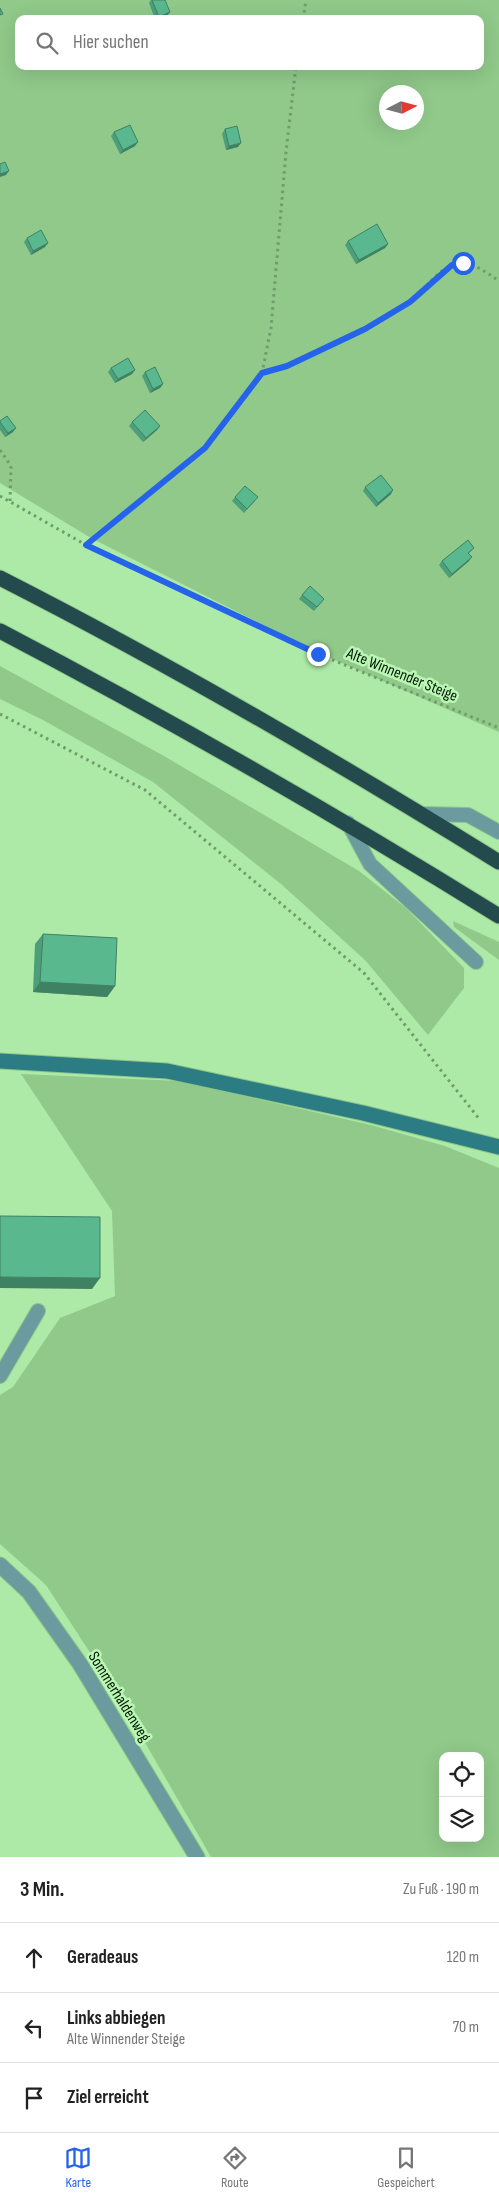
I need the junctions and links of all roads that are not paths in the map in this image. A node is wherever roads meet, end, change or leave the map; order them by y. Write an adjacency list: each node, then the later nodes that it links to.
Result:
1 (0, 578): 3 (highway)
2 (0, 631): 4 (highway)
3 (421, 814): 5 (lane); 6 (highway)
4 (348, 823): 7 (highway); 8 (lane)
5 (499, 832)
6 (499, 862)
7 (499, 916)
8 (476, 962)
9 (0, 1061): 10 (street)
10 (499, 1148)
11 (38, 1310): 12 (lane)
12 (0, 1376)
13 (0, 1565): 14 (street, Sommerhaldenweg)
14 (196, 1857)

